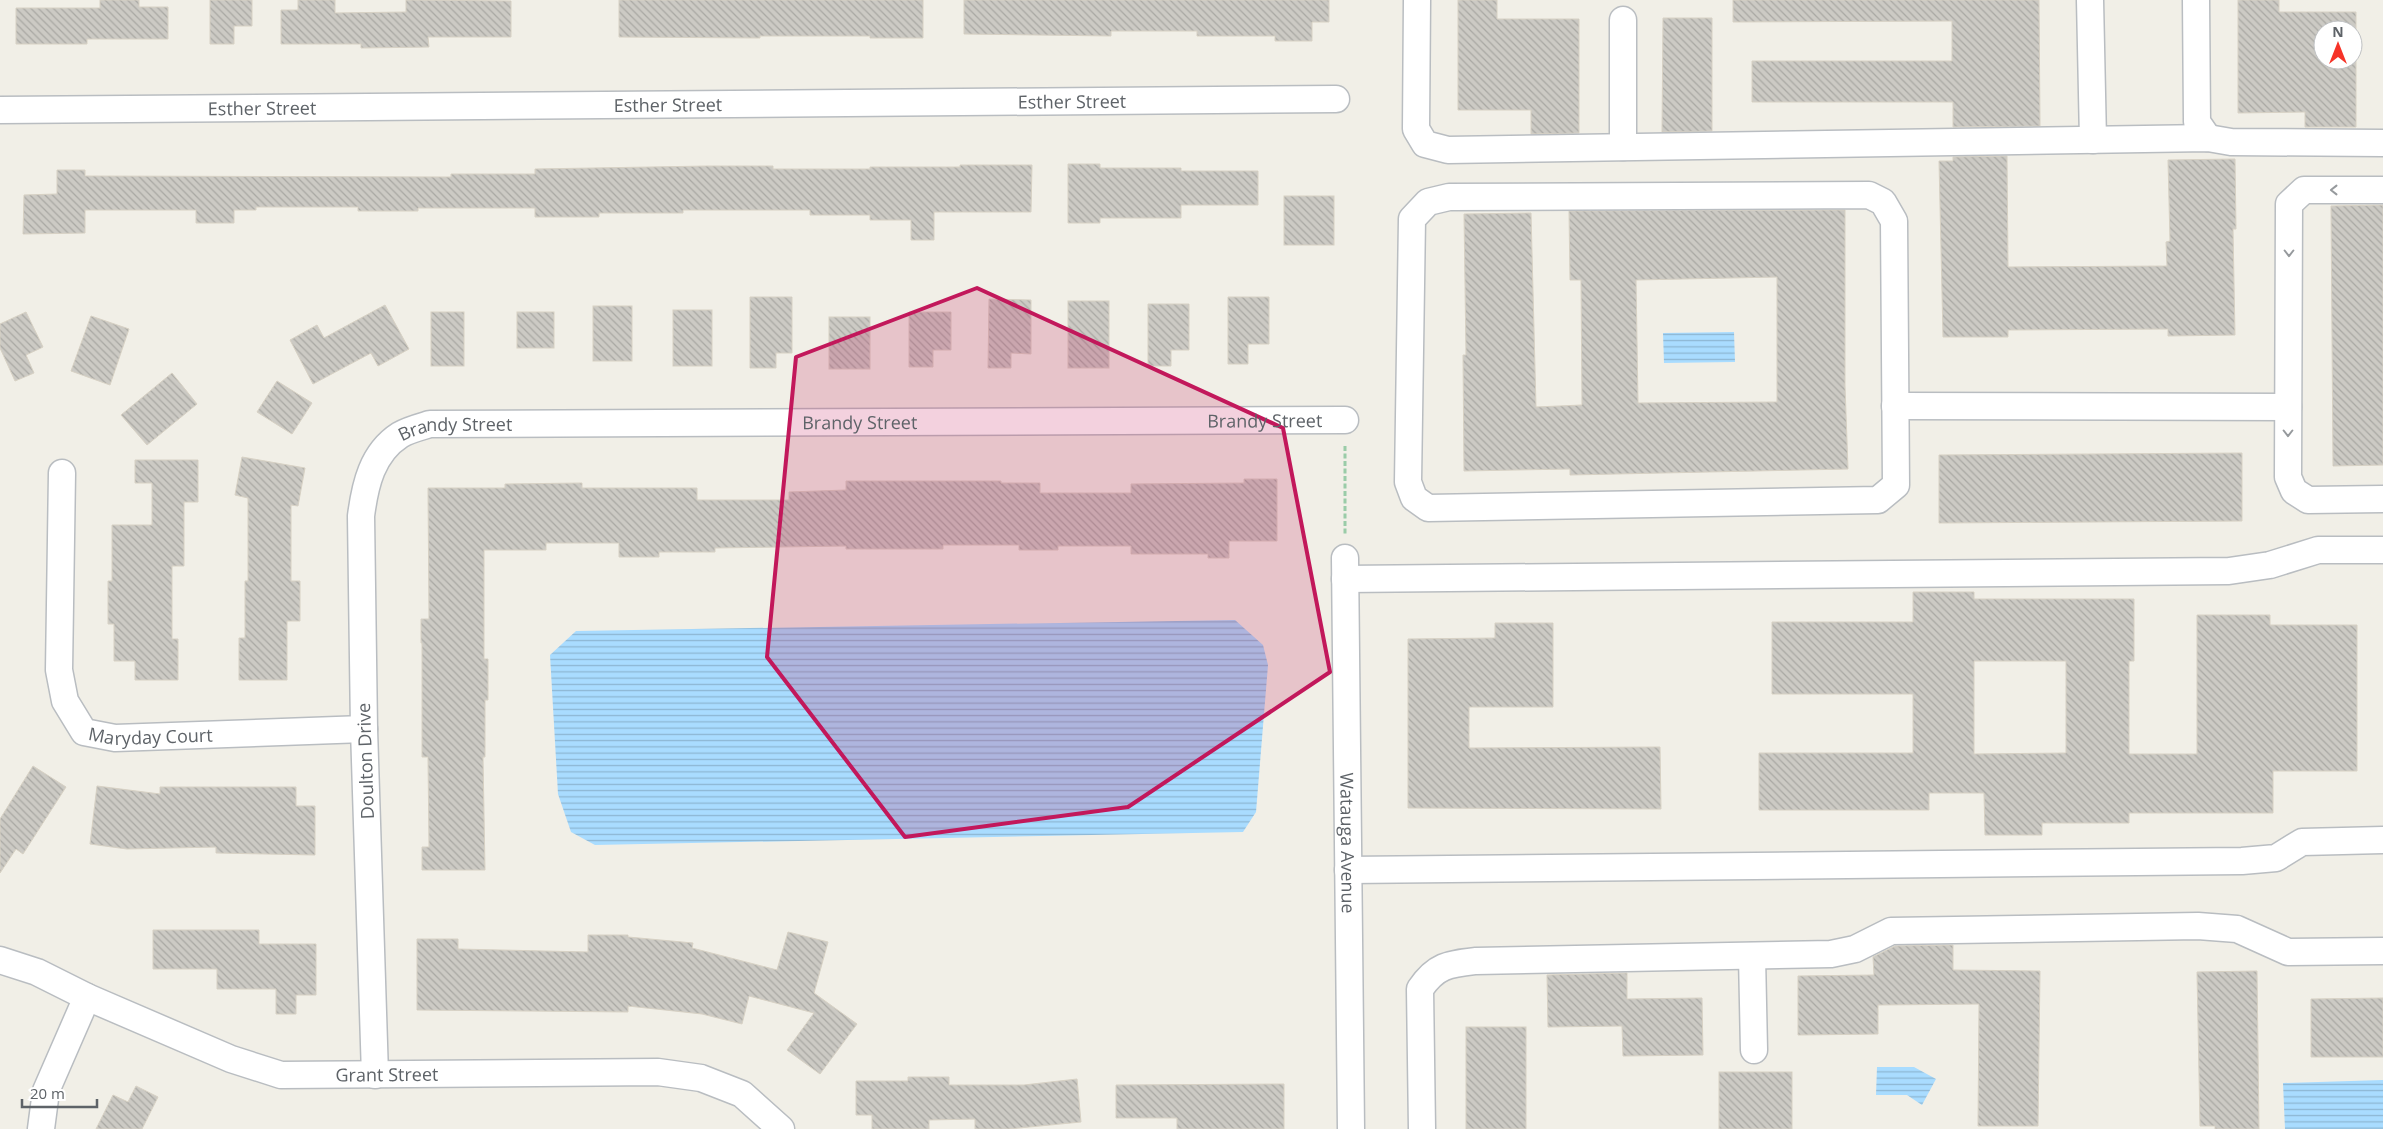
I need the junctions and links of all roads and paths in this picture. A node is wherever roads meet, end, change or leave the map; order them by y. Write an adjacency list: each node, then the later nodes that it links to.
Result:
1 (1417, 0): 10 (street)
2 (2090, 0): 8 (street)
3 (2196, 0): 7 (street)
4 (1623, 20): 10 (street)
5 (1336, 99): 6 (street, Esther Street)
6 (0, 110)
7 (2208, 138): 8 (street); 9 (street)
8 (2093, 140): 10 (street)
9 (2383, 143)
10 (1623, 147)
11 (2383, 190): 13 (street, one-way to 13)
12 (1895, 406): 12 (street); 13 (street)
13 (2288, 406): 17 (street, one-way to 17)
14 (1345, 420): 15 (street, Brandy Street); 19 (path)
15 (382, 450): 20 (street, Doulton Drive)
16 (62, 473): 20 (street, Maryday Court)
17 (2383, 499)
18 (2383, 550): 19 (street)
19 (1345, 568): 22 (street, Watauga Avenue)
20 (364, 729): 28 (street, Doulton Drive)
21 (2383, 840): 22 (street)
22 (1348, 870): 31 (street, Watauga Avenue)
23 (2383, 951): 24 (street)
24 (1752, 956): 27 (street); 32 (street)
25 (0, 960): 26 (street, Grant Street)
26 (87, 997): 28 (street, Grant Street); 29 (street)
27 (1754, 1050)
28 (375, 1075): 30 (street, Grant Street)
29 (41, 1129)
30 (780, 1129)
31 (1351, 1129)
32 (1422, 1129)

